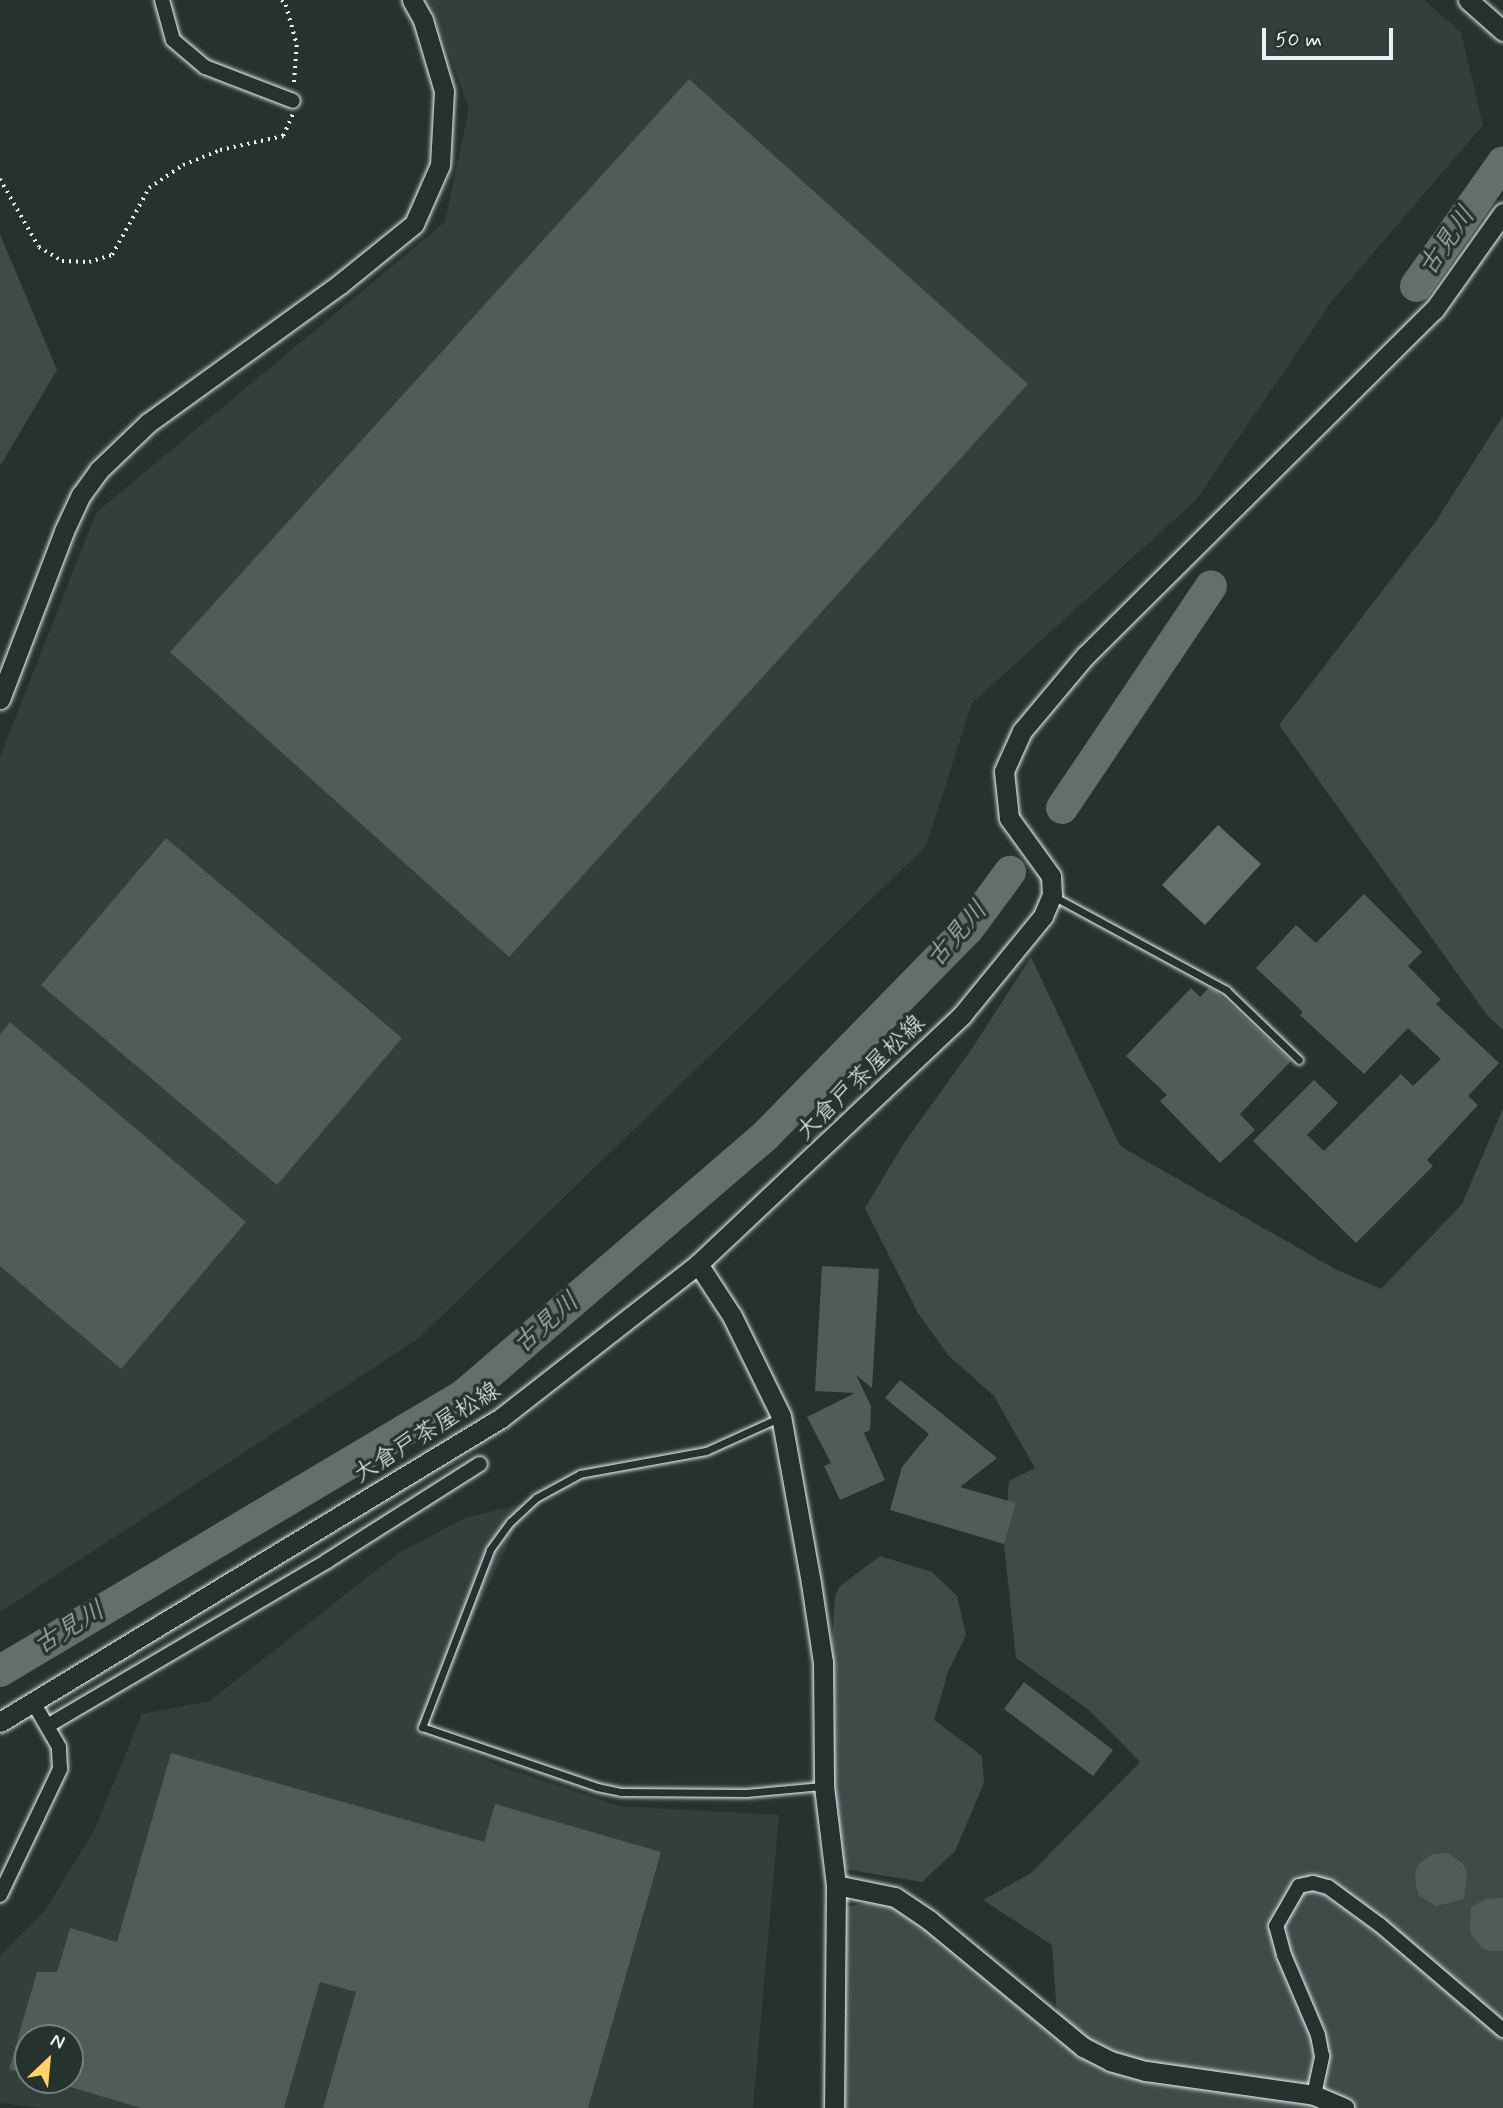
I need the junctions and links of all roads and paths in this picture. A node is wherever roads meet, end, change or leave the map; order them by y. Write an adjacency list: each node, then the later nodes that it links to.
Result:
1 (162, 0): 6 (street)
2 (282, 0): 6 (path)
3 (412, 0): 9 (street)
4 (1468, 0): 5 (street)
5 (1503, 31)
6 (293, 101): 7 (path)
7 (0, 179)
8 (1503, 214): 10 (street)
9 (0, 699)
10 (1052, 895): 11 (lane); 12 (street, 大倉戸茶屋松線)
11 (1299, 1060)
12 (698, 1265): 13 (street); 15 (street, 大倉戸茶屋松線)
13 (781, 1416): 18 (street); 18 (lane)
14 (480, 1464): 17 (street)
15 (33, 1702): 16 (street, 大倉戸茶屋松線); 17 (street)
16 (0, 1722)
17 (49, 1725): 20 (street)
18 (824, 1786): 19 (street)
19 (836, 1885): 22 (street); 23 (street)
20 (0, 1895)
21 (1503, 2030): 22 (street)
22 (1314, 2095): 24 (street)
23 (834, 2108)
24 (1343, 2108)

